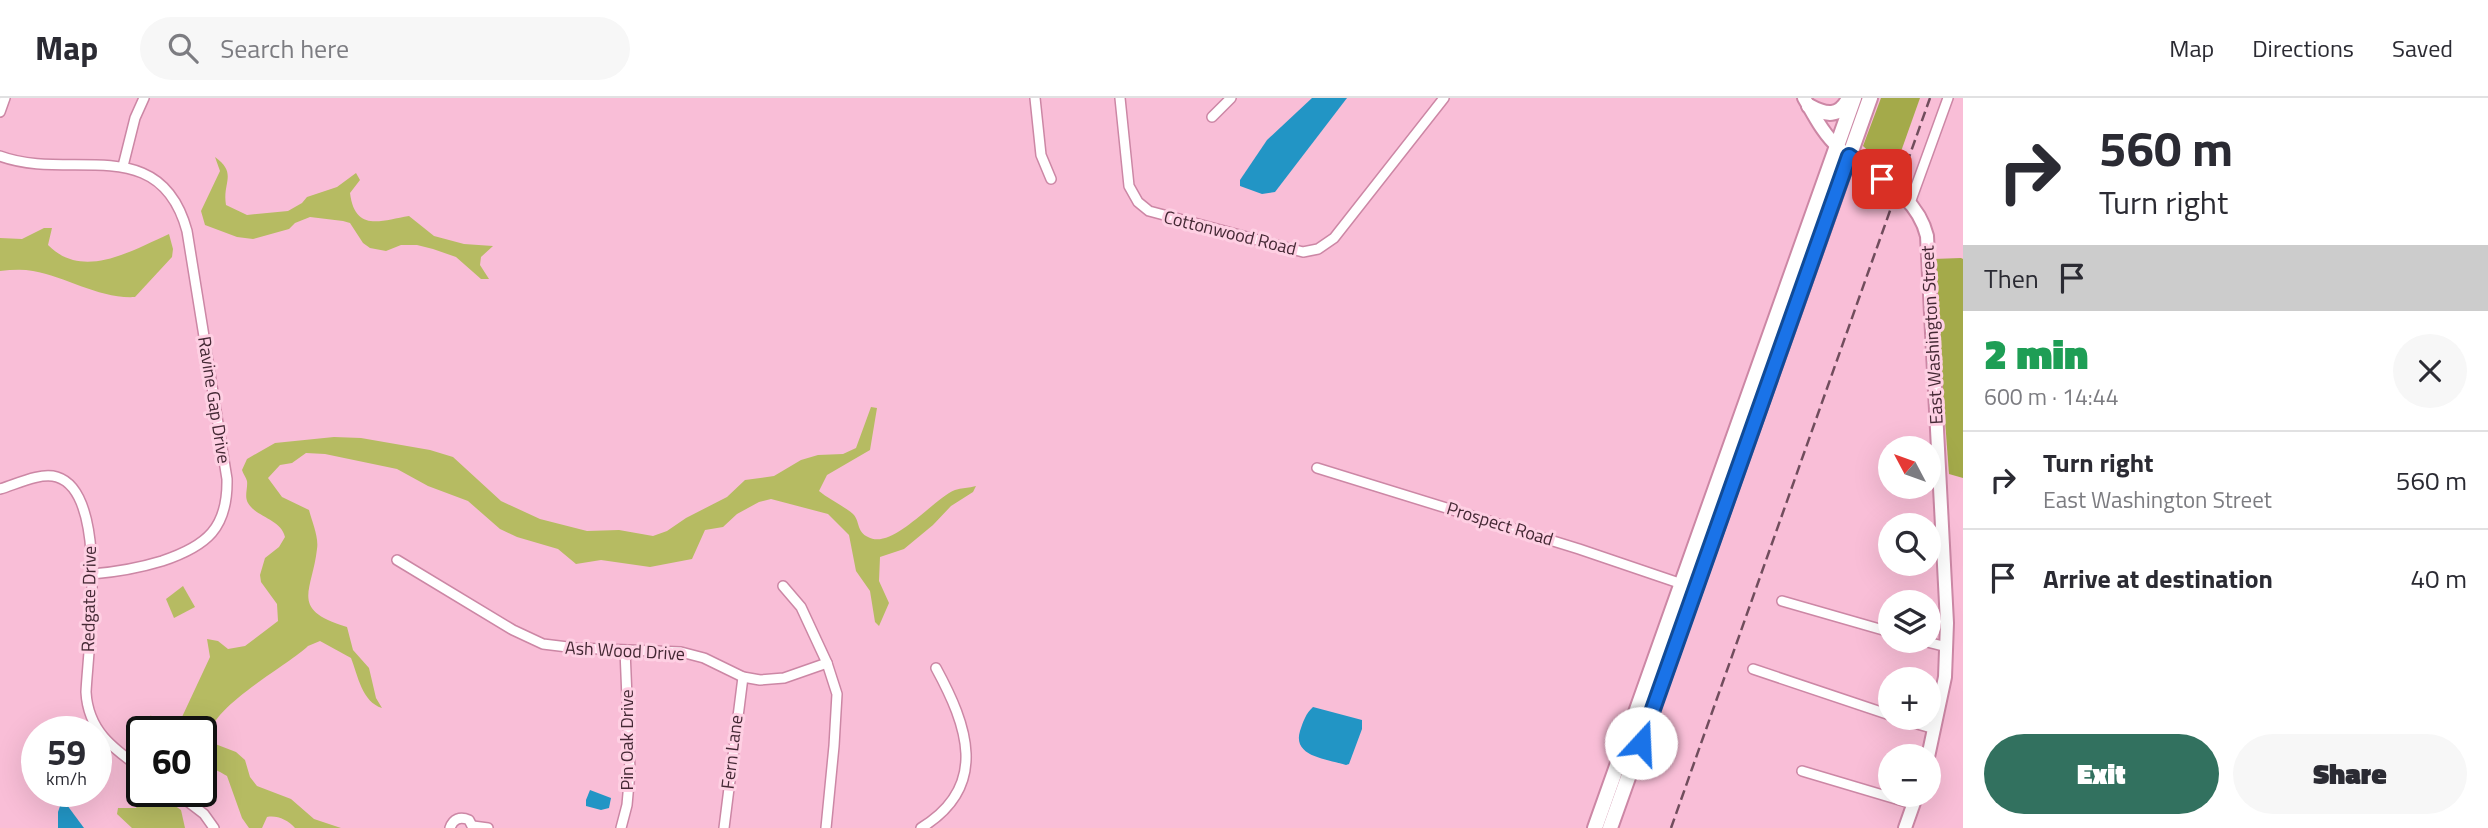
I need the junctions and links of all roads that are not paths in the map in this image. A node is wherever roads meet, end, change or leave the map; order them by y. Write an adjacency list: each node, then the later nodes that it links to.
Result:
1 (5, 98): 12 (street)
2 (144, 98): 17 (street)
3 (1035, 98): 18 (street)
4 (1120, 98): 6 (street, Cottonwood Road)
5 (1231, 98): 13 (street)
6 (1444, 98)
7 (1849, 98): 11 (main road)
8 (1854, 98): 14 (main road)
9 (1870, 98): 16 (main road)
10 (1948, 98): 19 (street)
11 (1806, 102): 14 (main road, East Washington Street)
12 (0, 111)
13 (1212, 117)
14 (1837, 146): 16 (main road, East Washington Street); 20 (main road)
15 (0, 156): 17 (street, Ravine Gap Drive)
16 (1849, 156): 19 (main road, East Washington Street); 20 (main road)
17 (123, 166): 24 (street, Ravine Gap Drive)
18 (1051, 179)
19 (1910, 203): 30 (main road, East Washington Street)
20 (1748, 420): 26 (main road)
21 (1317, 468): 26 (street, Prospect Road)
22 (0, 489): 24 (street, Redgate Drive)
23 (397, 560): 31 (street, Ash Wood Drive)
24 (92, 574): 38 (street, Redgate Drive)
25 (783, 586): 32 (street)
26 (1685, 589): 39 (main road)
27 (1782, 601): 28 (street)
28 (1878, 629)
29 (1941, 646): 30 (street)
30 (1947, 648): 36 (main road, East Washington Street)
31 (625, 650): 35 (street, Ash Wood Drive); 48 (street, Pin Oak Drive)
32 (827, 663): 35 (street, Ash Wood Drive); 50 (street)
33 (936, 668): 51 (street)
34 (1753, 669): 37 (street)
35 (743, 677): 49 (street, Fern Lane)
36 (1941, 700)
37 (1878, 711)
38 (126, 757)
39 (1625, 766): 52 (main road); 53 (main road)
40 (1802, 771): 41 (street)
41 (1878, 790)
42 (195, 807): 45 (street)
43 (1912, 807): 54 (main road)
44 (473, 827): 46 (street); 47 (street)
45 (214, 828)
46 (450, 828)
47 (488, 828)
48 (621, 828)
49 (723, 828)
50 (826, 828)
51 (921, 828)
52 (1595, 828)
53 (1610, 828)
54 (1905, 828)

